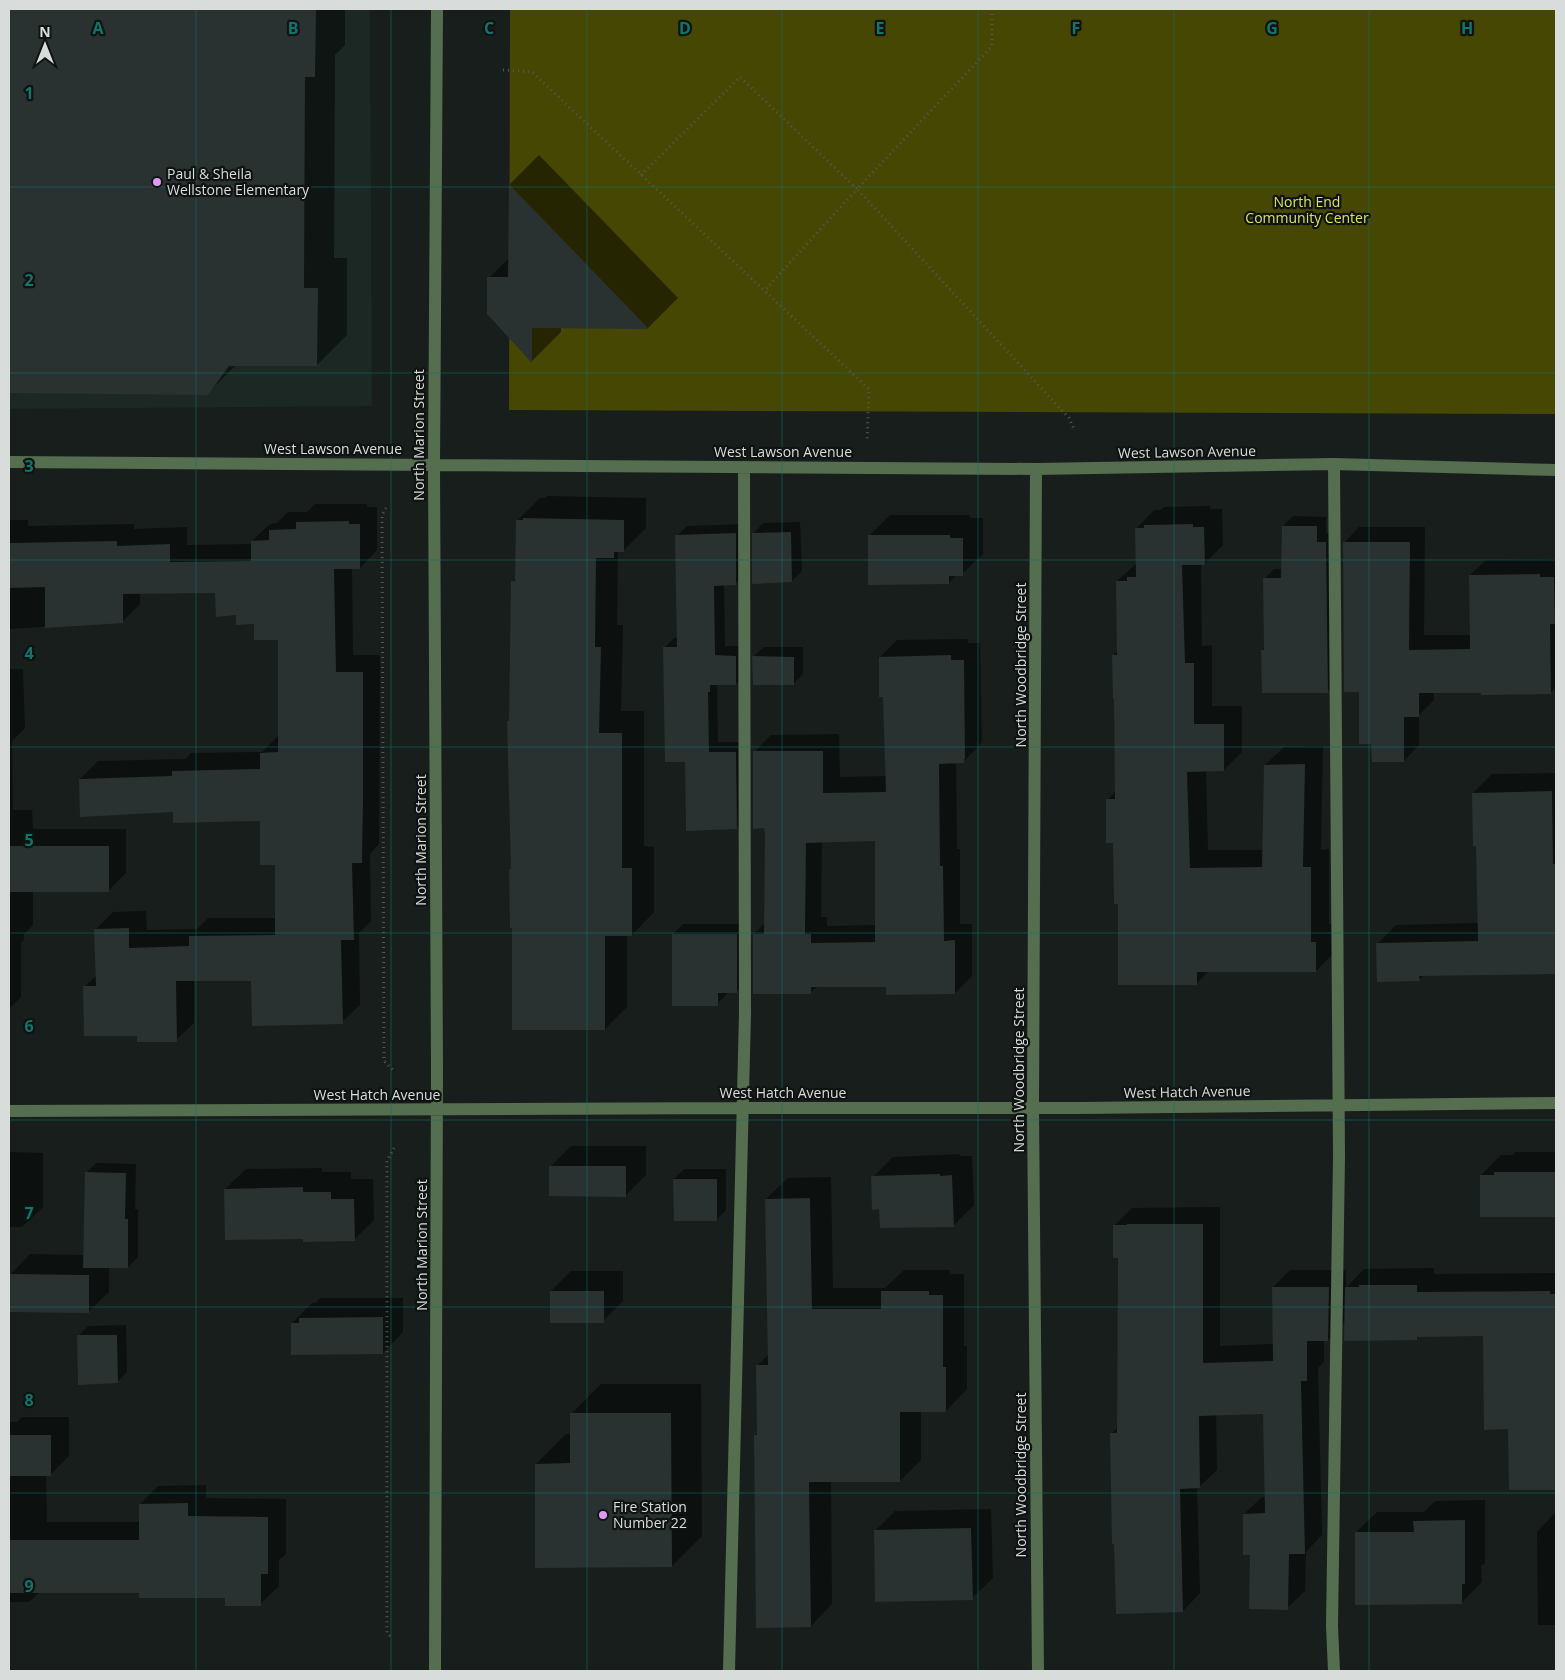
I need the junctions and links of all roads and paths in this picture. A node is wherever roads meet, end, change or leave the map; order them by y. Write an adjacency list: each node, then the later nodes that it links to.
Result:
1 (437, 9): 10 (street, North Marion Street)
2 (992, 9): 5 (path)
3 (504, 70): 4 (path)
4 (642, 175): 5 (path); 6 (path)
5 (856, 189): 6 (path); 7 (path)
6 (765, 290): 12 (path)
7 (1074, 429)
8 (9, 462): 10 (street, West Lawson Avenue)
9 (1334, 464): 13 (street, West Lawson Avenue); 14 (street, West Lawson Avenue); 18 (street)
10 (434, 465): 11 (street, West Lawson Avenue); 22 (street, North Marion Street)
11 (744, 467): 12 (street, West Lawson Avenue); 19 (street)
12 (866, 468): 13 (street, West Lawson Avenue)
13 (1036, 469): 20 (street, North Woodbridge Street)
14 (1556, 470)
15 (386, 508): 16 (path)
16 (394, 1071)
17 (1556, 1102): 18 (street, West Hatch Avenue)
18 (1338, 1104): 20 (street, West Hatch Avenue); 28 (street)
19 (743, 1108): 20 (street, West Hatch Avenue); 22 (street, West Hatch Avenue); 26 (street)
20 (1033, 1108): 27 (street, North Woodbridge Street)
21 (9, 1110): 22 (street, West Hatch Avenue)
22 (437, 1110): 25 (street, North Marion Street)
23 (394, 1148): 24 (path)
24 (390, 1636)
25 (435, 1671)
26 (729, 1671)
27 (1038, 1671)
28 (1334, 1671)

